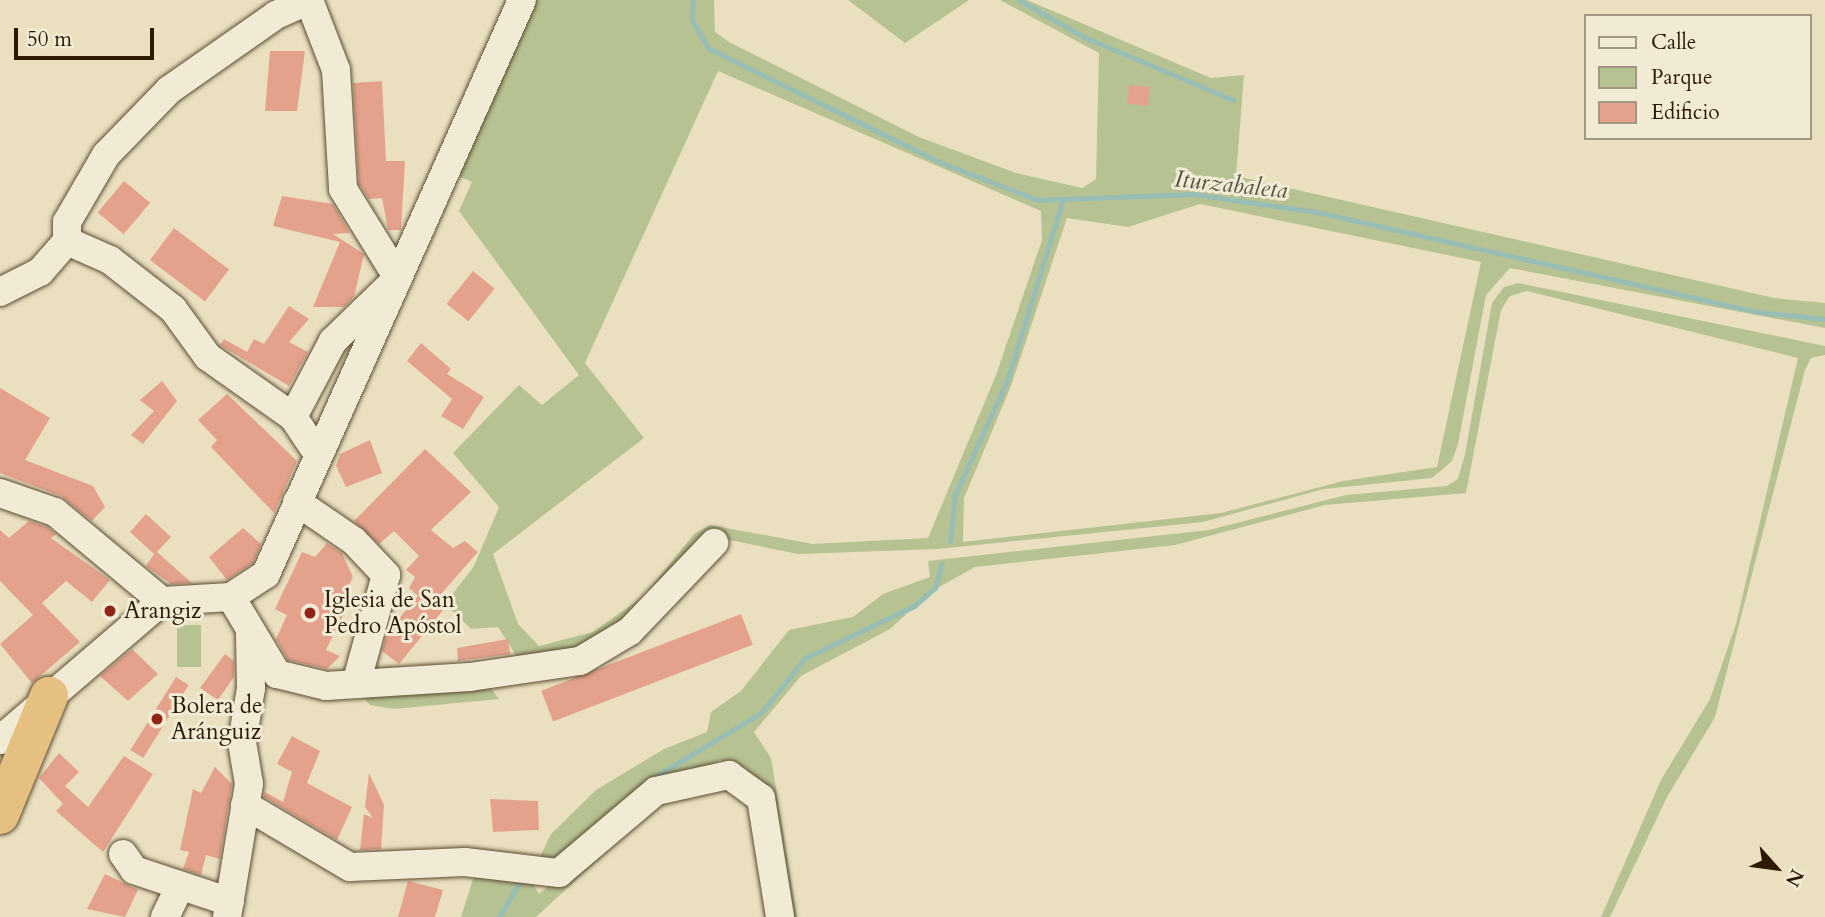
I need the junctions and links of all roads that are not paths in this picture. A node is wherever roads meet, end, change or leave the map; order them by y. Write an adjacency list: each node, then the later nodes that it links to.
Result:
1 (309, 0): 3 (street); 4 (street)
2 (522, 0): 4 (street)
3 (67, 242): 5 (street); 6 (street)
4 (398, 278): 6 (street); 7 (street)
5 (0, 292)
6 (293, 417): 7 (street)
7 (318, 454): 9 (street)
8 (0, 493): 12 (street)
9 (297, 502): 11 (street); 14 (street)
10 (714, 543): 14 (street)
11 (231, 597): 12 (street); 13 (street)
12 (162, 601): 15 (street)
13 (250, 634): 14 (street); 17 (street)
14 (356, 684)
15 (49, 696): 16 (street); 18 (highway)
16 (0, 740)
17 (245, 805): 21 (street); 23 (street)
18 (0, 815)
19 (122, 854): 20 (street)
20 (179, 888): 21 (street); 22 (street)
21 (229, 910)
22 (164, 917)
23 (780, 917)

